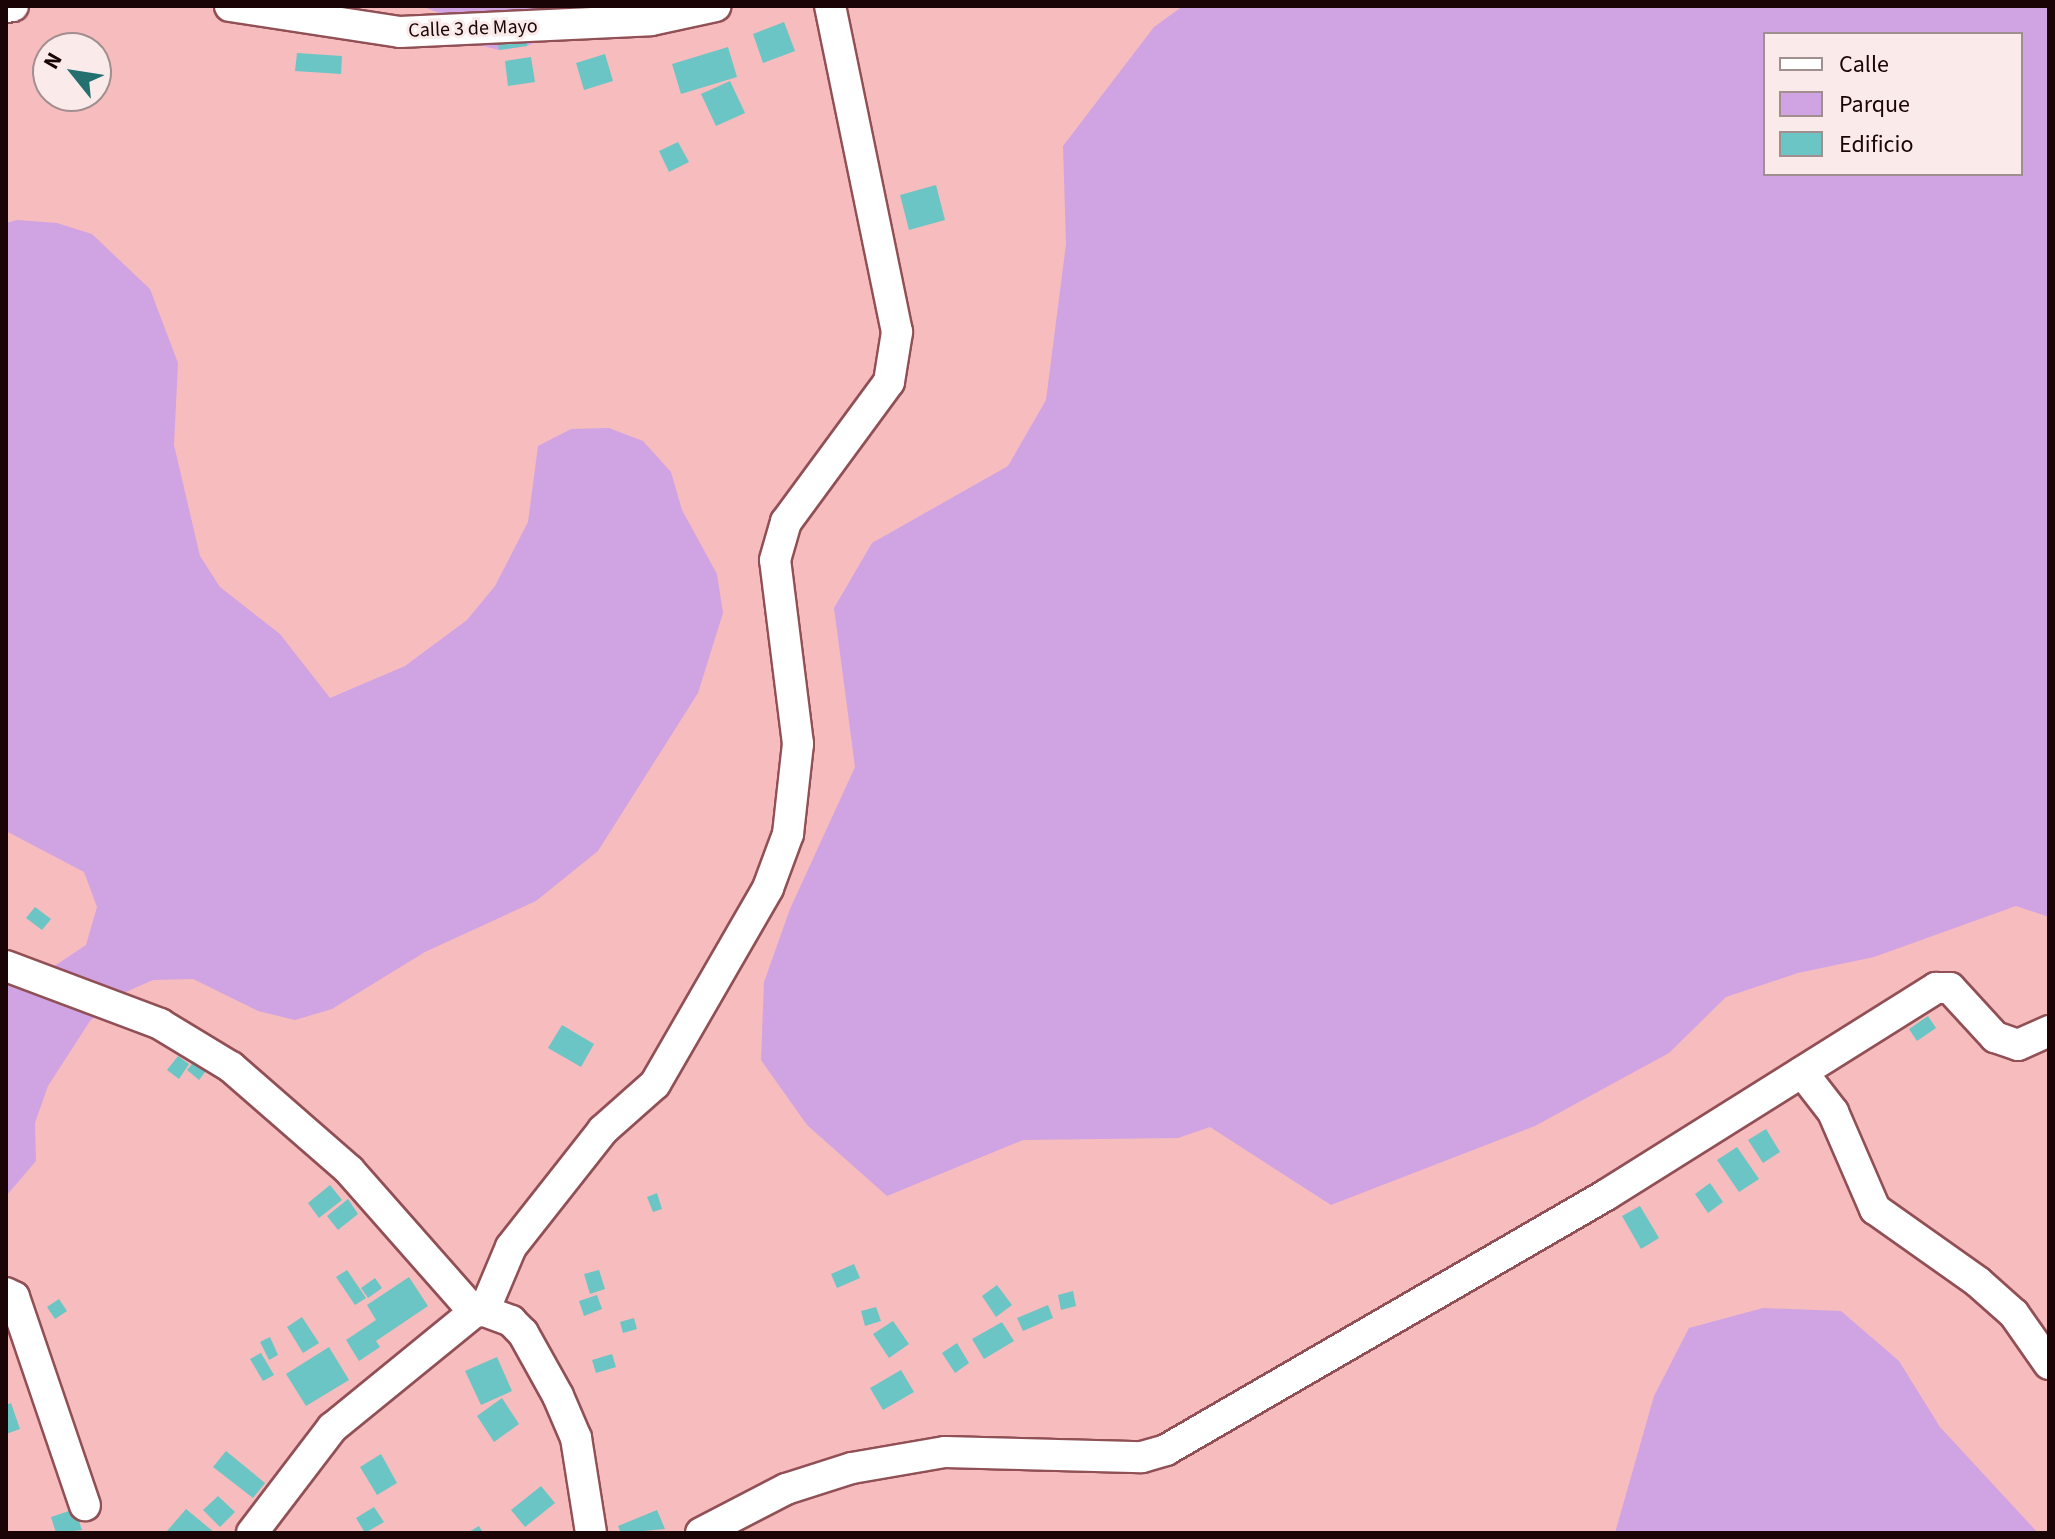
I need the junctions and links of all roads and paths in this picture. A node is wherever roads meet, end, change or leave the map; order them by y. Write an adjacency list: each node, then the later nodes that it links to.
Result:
1 (13, 6): 5 (street)
2 (230, 6): 3 (street, Calle 3 de Mayo)
3 (716, 6)
4 (830, 6): 10 (street)
5 (6, 7)
6 (6, 966): 10 (street)
7 (2049, 1031): 8 (street)
8 (1802, 1072): 11 (street); 15 (street)
9 (6, 1293): 12 (street)
10 (479, 1311): 13 (street); 14 (street)
11 (2049, 1364)
12 (85, 1505)
13 (252, 1533)
14 (591, 1533)
15 (701, 1533)

